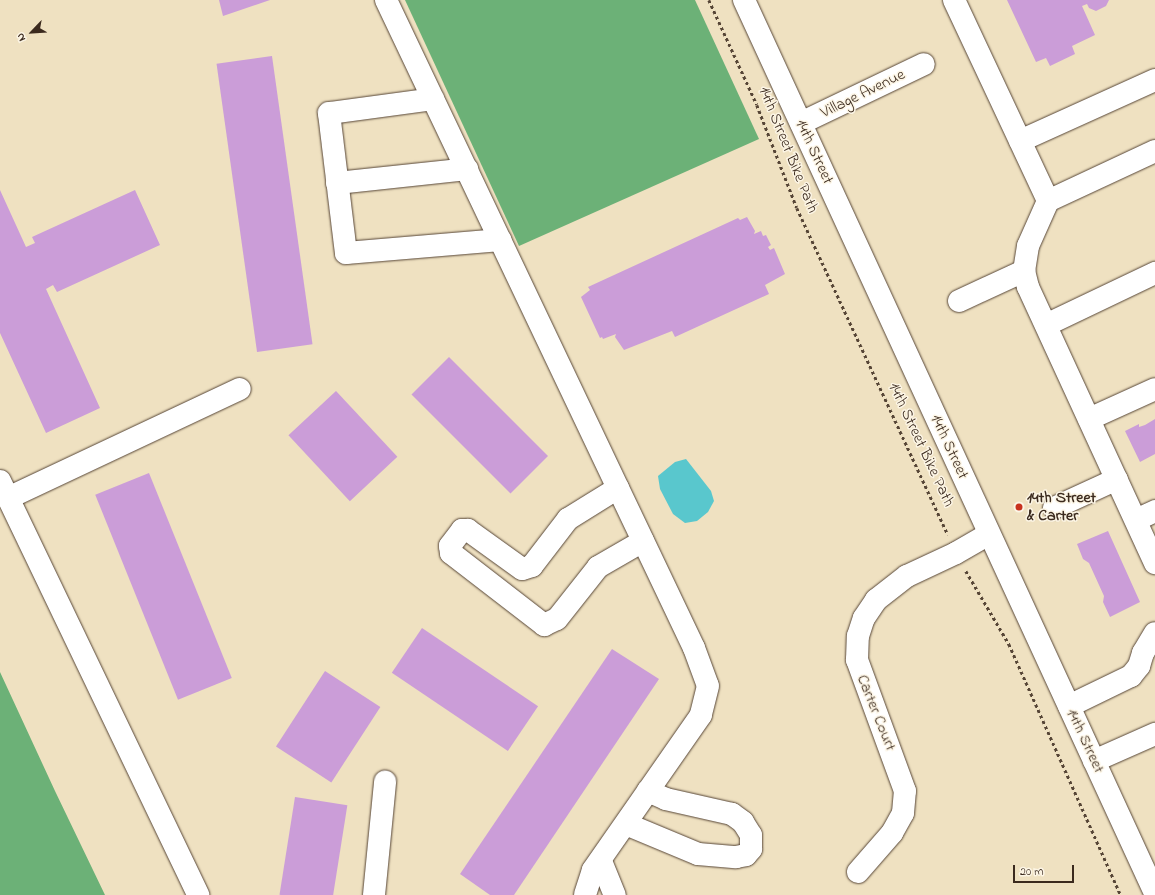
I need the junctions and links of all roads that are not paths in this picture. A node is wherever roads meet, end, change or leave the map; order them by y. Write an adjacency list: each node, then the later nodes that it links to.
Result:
1 (386, 0): 6 (street)
2 (744, 0): 7 (street, 14th Street)
3 (954, 0): 8 (street)
4 (924, 64): 7 (street, Village Avenue)
5 (1155, 80): 8 (street)
6 (433, 99): 10 (street); 11 (street)
7 (801, 124): 27 (street, 14th Street)
8 (1020, 141): 12 (street)
9 (1155, 151): 12 (street)
10 (467, 169): 11 (street); 13 (street)
11 (337, 182): 13 (street)
12 (1048, 201): 14 (street)
13 (500, 240): 22 (street)
14 (1024, 271): 16 (street); 17 (street)
15 (1155, 273): 17 (street)
16 (959, 301)
17 (1046, 325): 20 (street)
18 (240, 389): 23 (street)
19 (1155, 389): 20 (street)
20 (1089, 419): 21 (street)
21 (1117, 480): 24 (street); 26 (street)
22 (618, 488): 28 (street); 28 (street)
23 (4, 490): 40 (street)
24 (1054, 508)
25 (1155, 511): 26 (street)
26 (1136, 520): 29 (street)
27 (989, 534): 31 (street, 14th Street); 38 (street, Carter Court)
28 (643, 541): 35 (street)
29 (1155, 563)
30 (1155, 633): 31 (street)
31 (1069, 706): 33 (street, 14th Street)
32 (1155, 734): 33 (street)
33 (1094, 761): 39 (street, 14th Street)
34 (385, 782): 41 (street)
35 (648, 791): 36 (street); 36 (street)
36 (626, 824): 37 (street)
37 (601, 860): 42 (street); 43 (street)
38 (858, 872)
39 (1155, 893)
40 (198, 895)
41 (374, 895)
42 (585, 895)
43 (615, 895)

